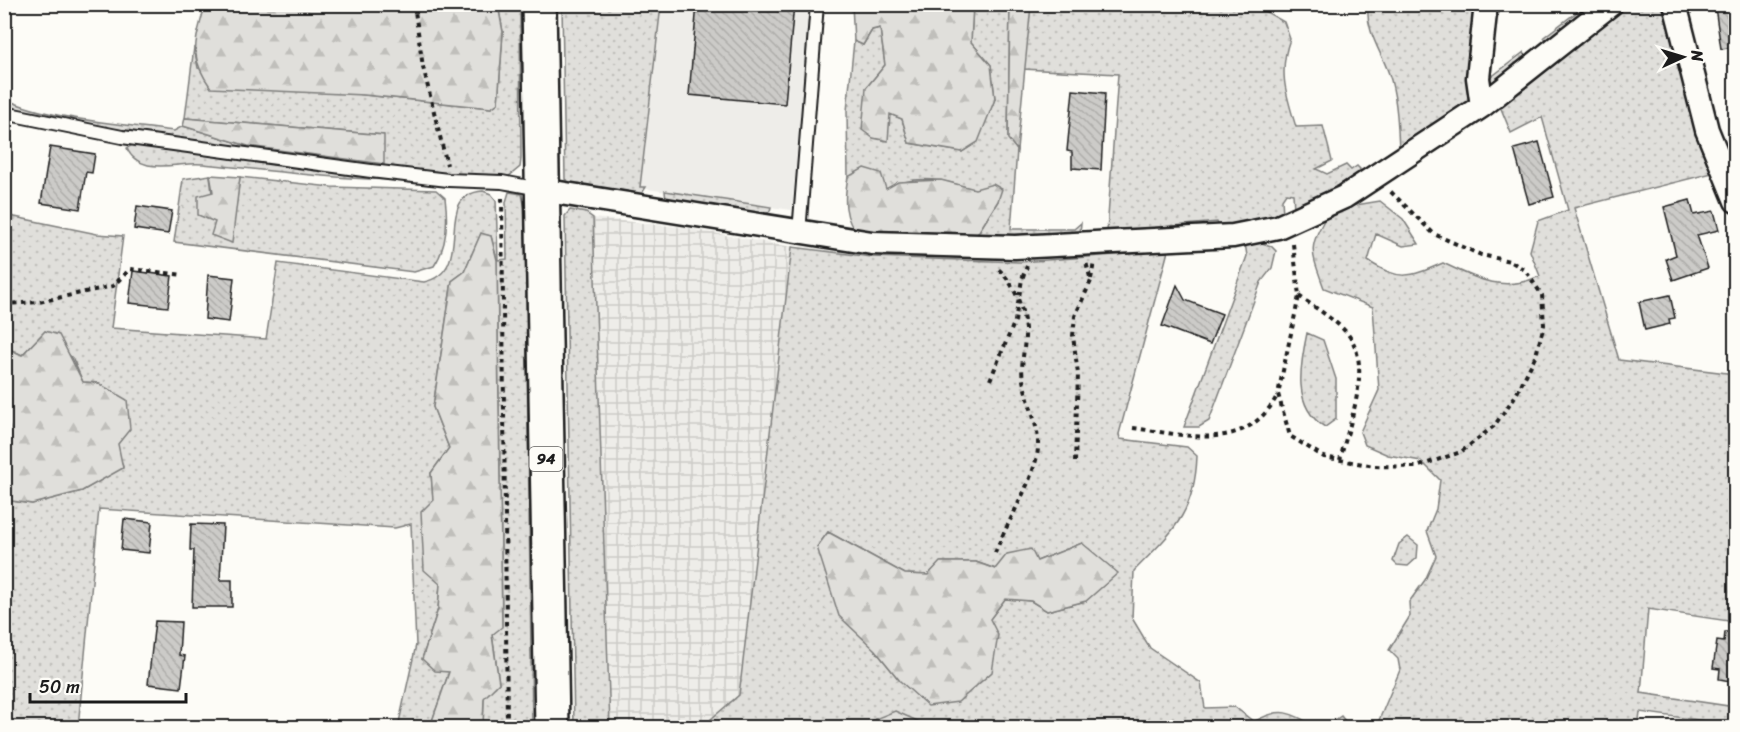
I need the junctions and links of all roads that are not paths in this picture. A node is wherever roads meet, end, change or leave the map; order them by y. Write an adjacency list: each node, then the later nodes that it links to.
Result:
1 (539, 4): 8 (main road, 94)
2 (817, 4): 10 (lane)
3 (1486, 4): 6 (street)
4 (1611, 4): 6 (street)
5 (1675, 4): 9 (street)
6 (1482, 106): 10 (street)
7 (4, 113): 8 (lane)
8 (541, 190): 10 (street); 11 (main road, 94)
9 (1736, 201)
10 (800, 232)
11 (552, 728)

